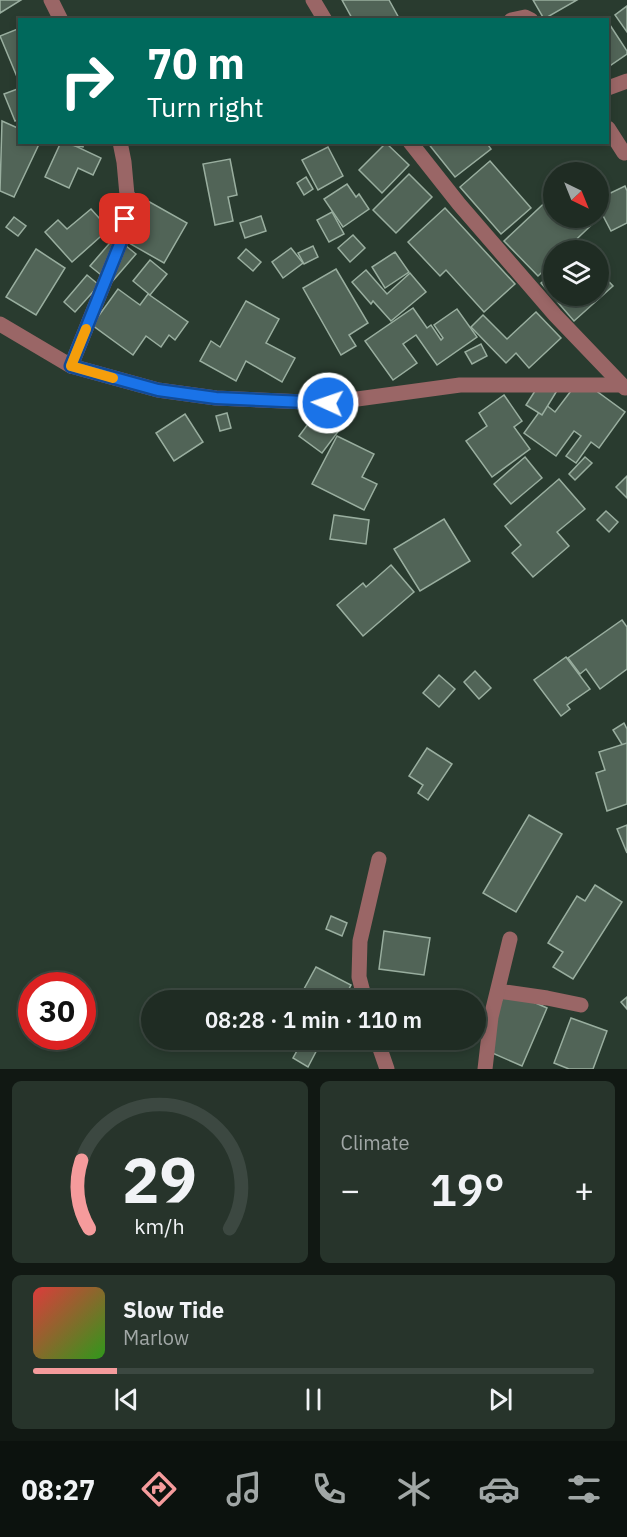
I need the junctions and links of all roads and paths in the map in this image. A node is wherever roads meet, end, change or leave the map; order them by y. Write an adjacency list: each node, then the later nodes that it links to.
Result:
1 (51, 0): 3 (street)
2 (313, 0): 4 (street)
3 (60, 18)
4 (324, 18)
5 (627, 81): 6 (street)
6 (609, 88)
7 (609, 130): 10 (street)
8 (120, 144): 12 (street)
9 (412, 144): 13 (street)
10 (624, 153)
11 (0, 324): 12 (street)
12 (71, 366): 13 (street)
13 (624, 387)
14 (379, 859): 16 (street)
15 (510, 939): 17 (street)
16 (362, 990)
17 (498, 991): 18 (street); 21 (street)
18 (581, 1005)
19 (380, 1050): 20 (street)
20 (387, 1069)
21 (485, 1069)

